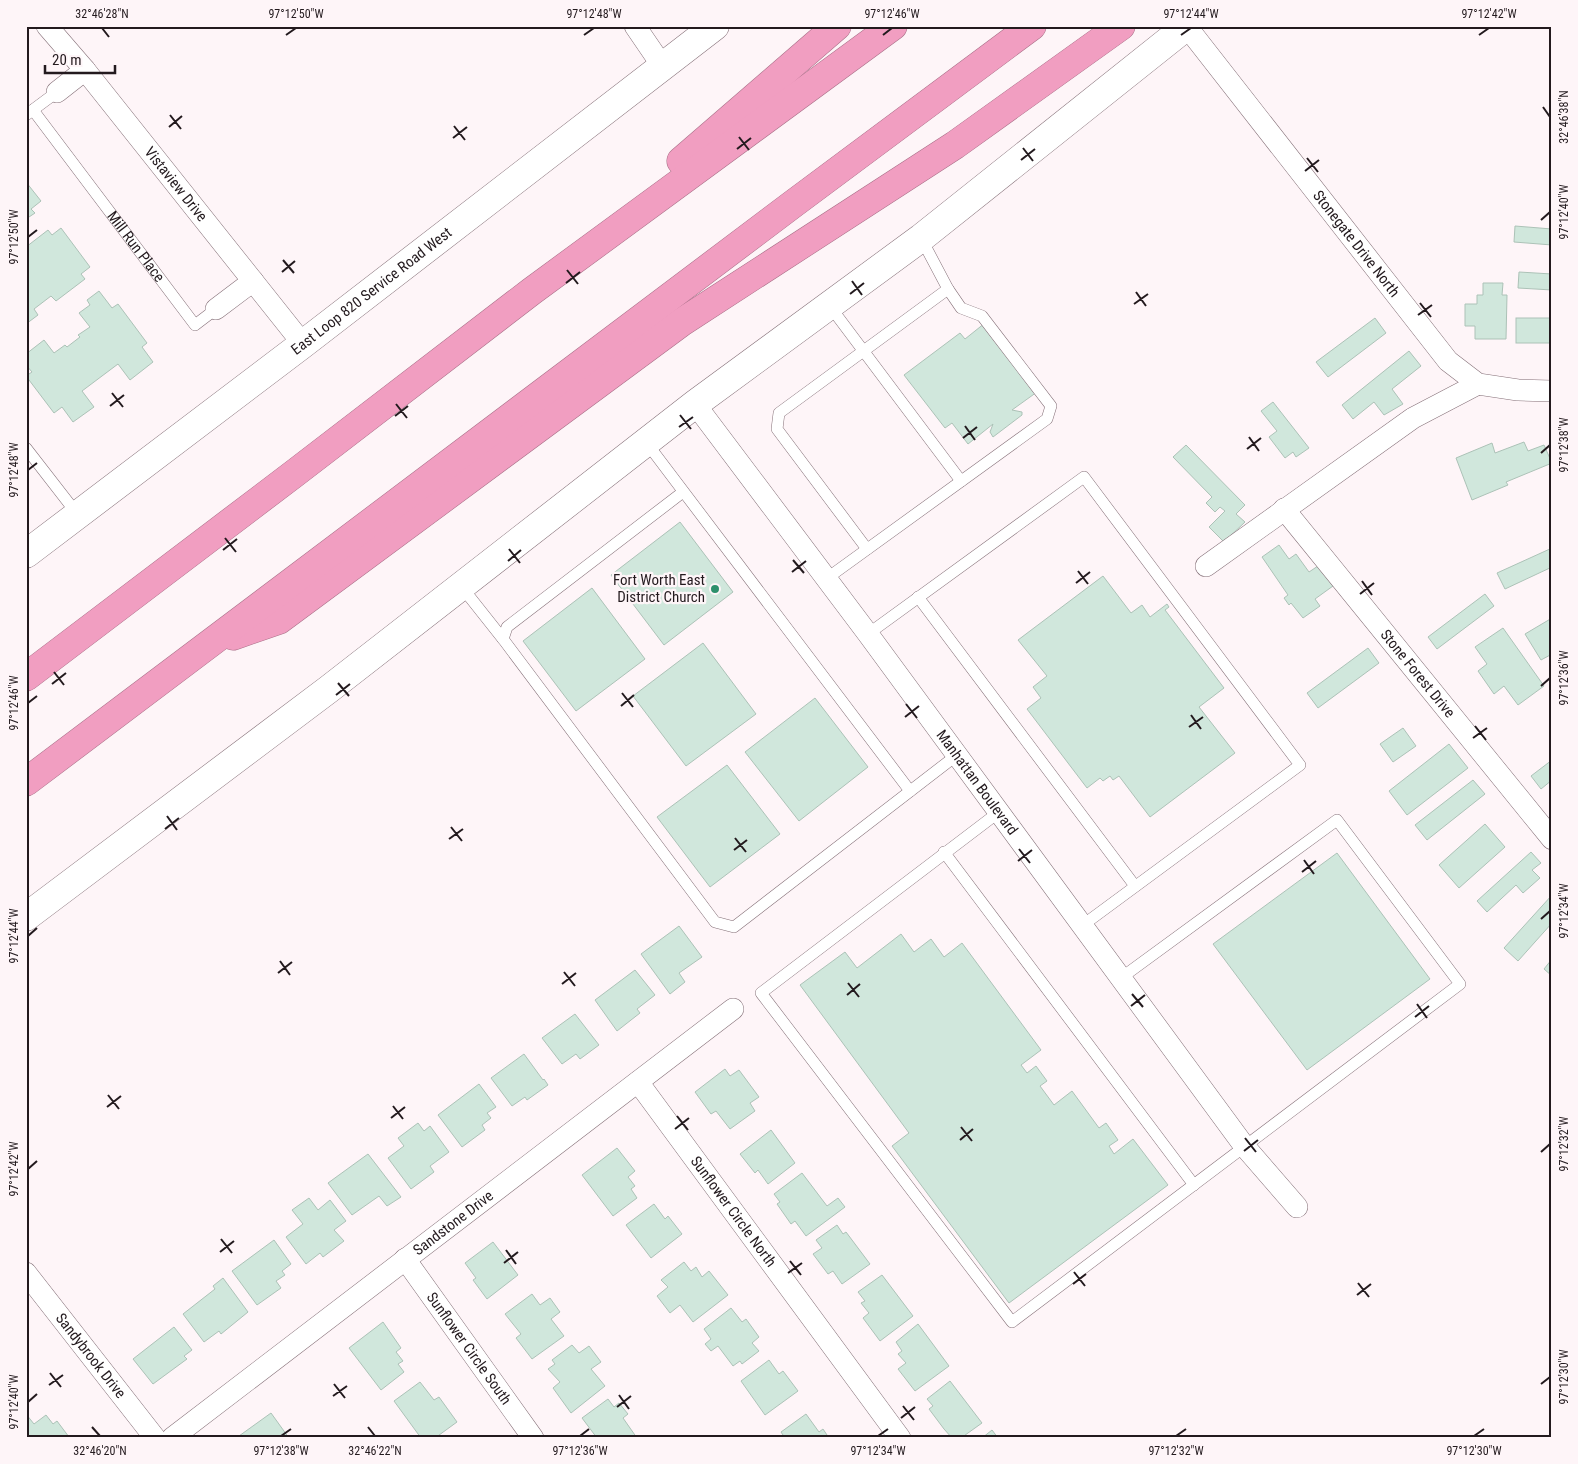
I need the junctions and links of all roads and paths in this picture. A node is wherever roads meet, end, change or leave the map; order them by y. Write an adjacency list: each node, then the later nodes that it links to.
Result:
1 (47, 26): 10 (street, Vistaview Drive)
2 (635, 26): 9 (street)
3 (715, 26): 9 (main road, East Loop 820 Service Road West)
4 (837, 26): 16 (highway)
5 (893, 26): 16 (highway)
6 (1032, 26): 38 (highway)
7 (1121, 26): 38 (highway)
8 (1187, 26): 13 (main road); 21 (street, Stonegate Drive North)
9 (663, 66): 19 (main road, East Loop 820 Service Road West)
10 (86, 70): 11 (street); 14 (street, Vistaview Drive)
11 (57, 92): 12 (lane)
12 (30, 112): 18 (lane, Mill Run Place)
13 (921, 238): 15 (lane); 17 (main road)
14 (253, 281): 18 (street, Mill Run Place); 19 (street, Vistaview Drive)
15 (948, 289): 20 (lane); 26 (lane)
16 (532, 291): 39 (highway)
17 (829, 305): 20 (lane); 23 (main road)
18 (216, 309)
19 (302, 344): 29 (main road, East Loop 820 Service Road West)
20 (863, 351): 26 (lane); 30 (lane)
21 (1478, 384): 22 (street, Stonegate Drive North); 28 (street)
22 (1552, 390)
23 (695, 404): 24 (main road); 33 (street, Manhattan Boulevard)
24 (646, 442): 27 (lane); 34 (main road)
25 (26, 448): 29 (lane)
26 (961, 481): 30 (lane)
27 (683, 492): 37 (lane); 42 (lane)
28 (1284, 509): 32 (street); 44 (street, Stone Forest Drive)
29 (78, 515): 31 (main road, East Loop 820 Service Road West)
30 (867, 549): 33 (lane)
31 (26, 554)
32 (1206, 566)
33 (826, 579): 36 (street, Manhattan Boulevard)
34 (461, 586): 37 (lane); 47 (main road)
35 (918, 597): 36 (lane); 46 (lane); 46 (lane)
36 (868, 634): 40 (street, Manhattan Boulevard)
37 (503, 639): 42 (lane)
38 (208, 645): 41 (highway)
39 (26, 676)
40 (957, 755): 42 (lane); 43 (street, Manhattan Boulevard)
41 (26, 782)
42 (910, 791)
43 (999, 812): 45 (lane); 48 (street, Manhattan Boulevard)
44 (1552, 839)
45 (944, 852): 53 (lane); 53 (lane)
46 (1135, 886): 48 (lane)
47 (26, 917)
48 (1083, 925): 49 (street, Manhattan Boulevard)
49 (1121, 978): 52 (street, Manhattan Boulevard); 52 (lane)
50 (733, 1009): 51 (street, Sandstone Drive)
51 (638, 1082): 55 (street, Sandstone Drive); 60 (street, Sunflower Circle North)
52 (1245, 1147): 53 (lane); 54 (street, Manhattan Boulevard)
53 (1194, 1185)
54 (1297, 1207)
55 (406, 1259): 58 (street, Sandstone Drive); 59 (street, Sunflower Circle South)
56 (26, 1273): 57 (street, Sandybrook Drive)
57 (155, 1438)
58 (172, 1438)
59 (533, 1438)
60 (900, 1438)

